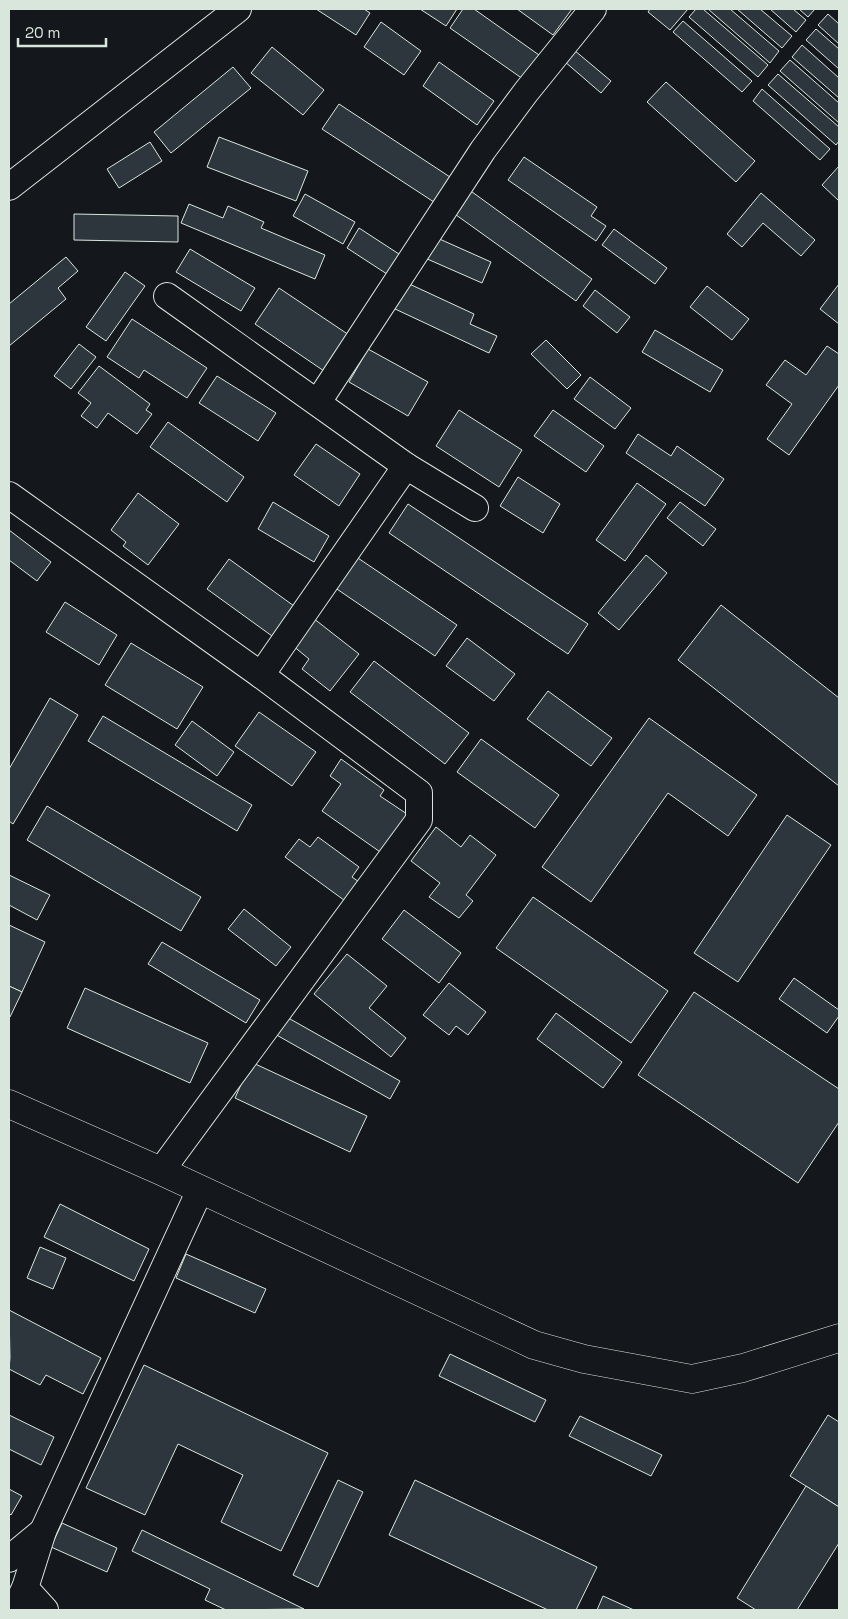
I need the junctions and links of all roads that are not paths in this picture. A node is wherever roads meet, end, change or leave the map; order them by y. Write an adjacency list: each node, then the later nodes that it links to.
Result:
1 (238, 9): 3 (street)
2 (592, 9): 5 (street)
3 (9, 188)
4 (167, 296): 5 (street)
5 (318, 402): 6 (street)
6 (406, 466): 8 (street); 9 (street)
7 (9, 495): 9 (street)
8 (475, 508)
9 (261, 675): 11 (street)
10 (9, 1104): 11 (street)
11 (161, 1171): 12 (street)
12 (200, 1190): 13 (street); 14 (street)
13 (839, 1338)
14 (43, 1530): 15 (street); 16 (street)
15 (9, 1560)
16 (19, 1599): 17 (street)
17 (45, 1610)

